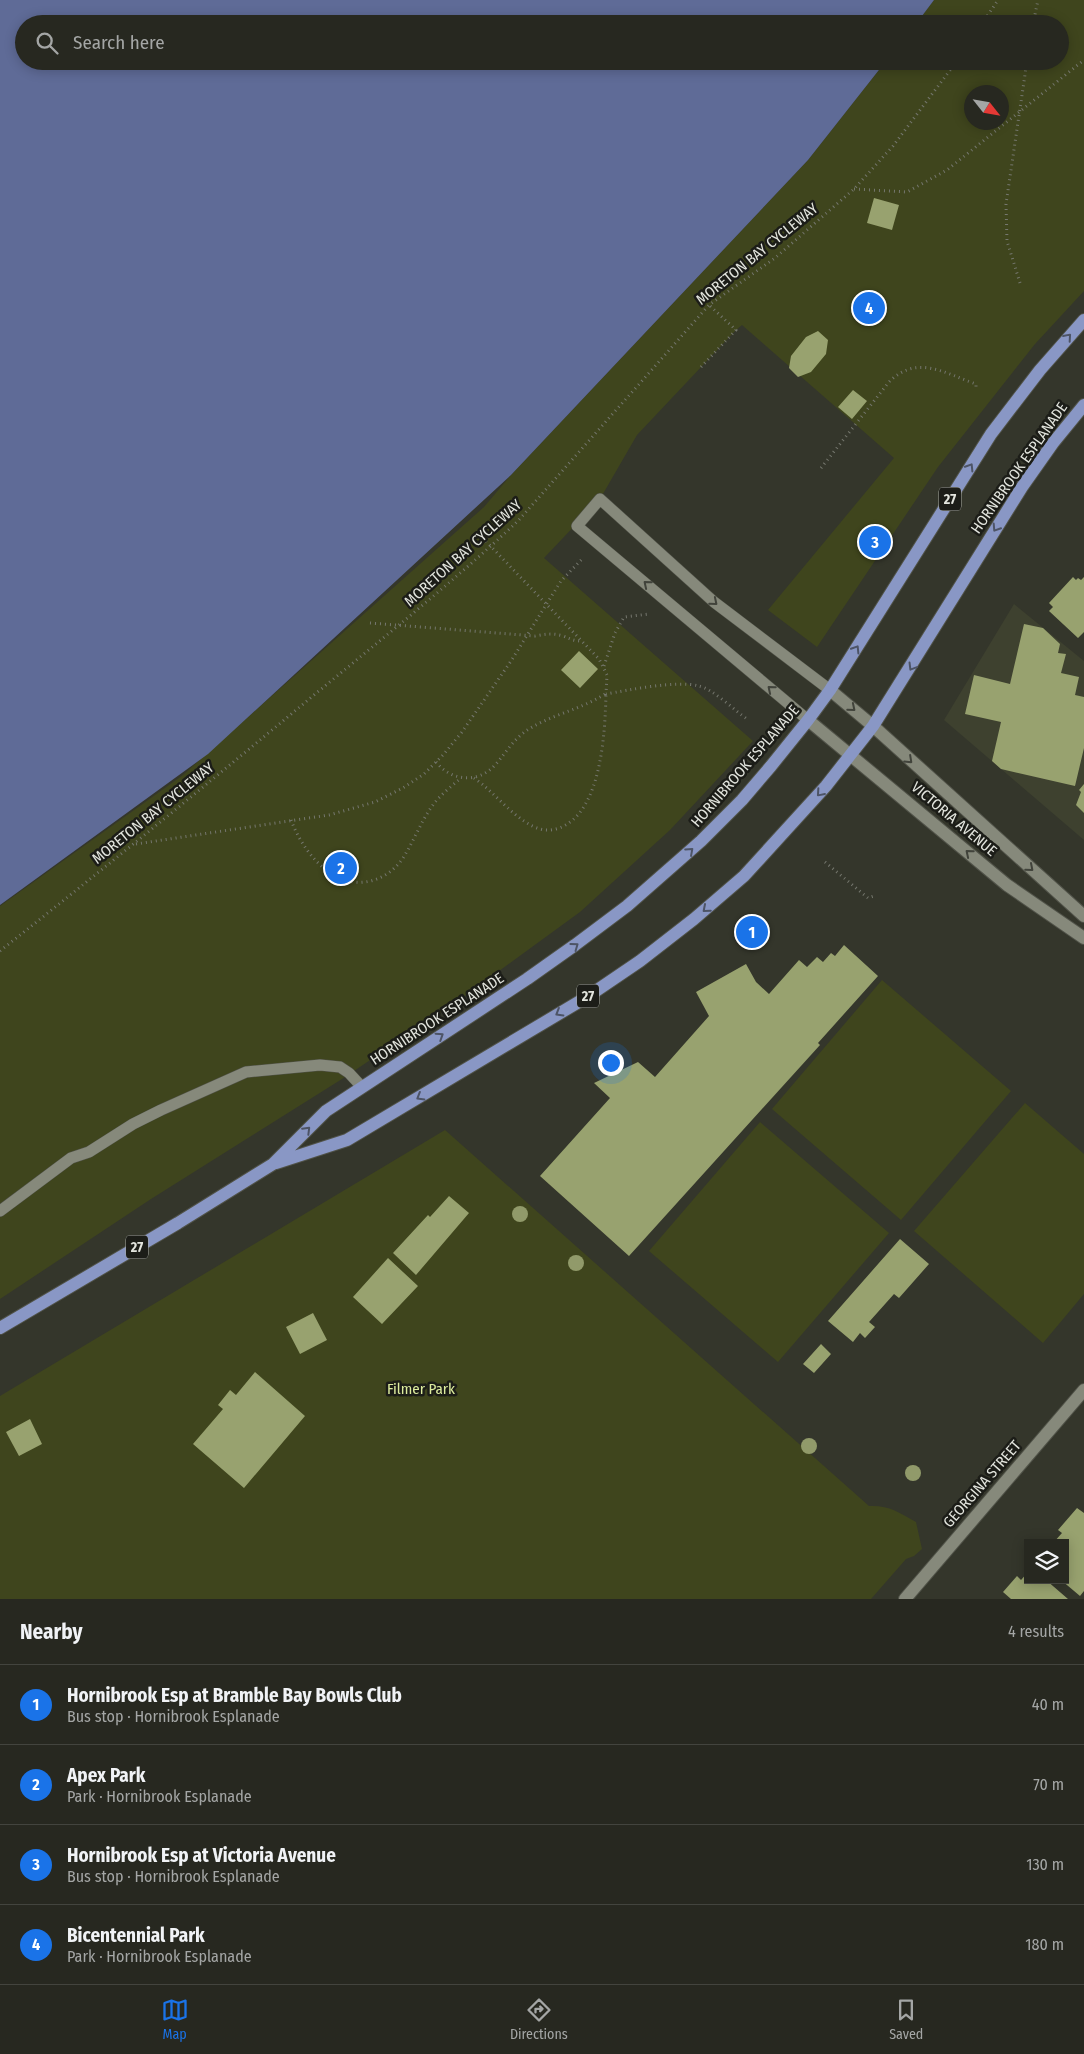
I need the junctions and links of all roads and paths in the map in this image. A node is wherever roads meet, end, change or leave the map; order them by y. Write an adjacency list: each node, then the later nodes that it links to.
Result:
1 (998, 0): 3 (path)
2 (1038, 0): 4 (path)
3 (988, 15)
4 (1035, 15)
5 (1084, 60): 8 (path)
6 (950, 70): 9 (path, MORETON BAY CYCLEWAY)
7 (1026, 70): 8 (path)
8 (1019, 111): 9 (path); 10 (path)
9 (854, 189): 11 (path, MORETON BAY CYCLEWAY)
10 (1020, 283)
11 (709, 305): 13 (path); 19 (path, MORETON BAY CYCLEWAY)
12 (1084, 320): 27 (main road, HORNIBROOK ESPLANADE / 27, one-way to 12)
13 (700, 367)
14 (976, 390): 16 (path)
15 (1084, 404): 31 (main road, HORNIBROOK ESPLANADE / 27, one-way to 31)
16 (821, 468)
17 (478, 534): 19 (path)
18 (598, 543): 20 (path); 27 (lane, one-way to 27); 30 (lane, one-way to 18)
19 (491, 546): 20 (path); 23 (path, MORETON BAY CYCLEWAY)
20 (548, 605): 24 (path); 25 (path)
21 (624, 617): 26 (path)
22 (370, 623): 23 (path)
23 (399, 625): 24 (path); 37 (path, MORETON BAY CYCLEWAY)
24 (528, 636): 25 (path); 33 (path)
25 (582, 641): 26 (path)
26 (604, 667): 28 (path)
27 (830, 690): 30 (main road, HORNIBROOK ESPLANADE / 27); 31 (main road, VICTORIA AVENUE, one-way to 31)
28 (606, 694): 29 (path); 35 (path); 35 (path)
29 (746, 719)
30 (808, 720): 32 (main road, VICTORIA AVENUE); 43 (main road, HORNIBROOK ESPLANADE / 27, one-way to 30)
31 (873, 726): 32 (main road, HORNIBROOK ESPLANADE / 27); 40 (main road, VICTORIA AVENUE, one-way to 40)
32 (851, 756): 41 (main road, VICTORIA AVENUE, one-way to 32); 44 (main road, HORNIBROOK ESPLANADE / 27, one-way to 44)
33 (436, 762): 34 (path); 36 (path)
34 (461, 778): 35 (path); 36 (path)
35 (474, 778)
36 (291, 820): 37 (path)
37 (135, 844): 42 (path, MORETON BAY CYCLEWAY)
38 (826, 862): 39 (path)
39 (874, 896)
40 (1084, 916)
41 (1084, 938)
42 (0, 951)
43 (362, 1087): 44 (main road, HORNIBROOK ESPLANADE / 27, one-way to 43); 45 (lane)
44 (273, 1164): 46 (main road, HORNIBROOK ESPLANADE / 27)
45 (0, 1211)
46 (0, 1328)
47 (1084, 1390): 48 (main road, GEORGINA STREET)
48 (905, 1599)

